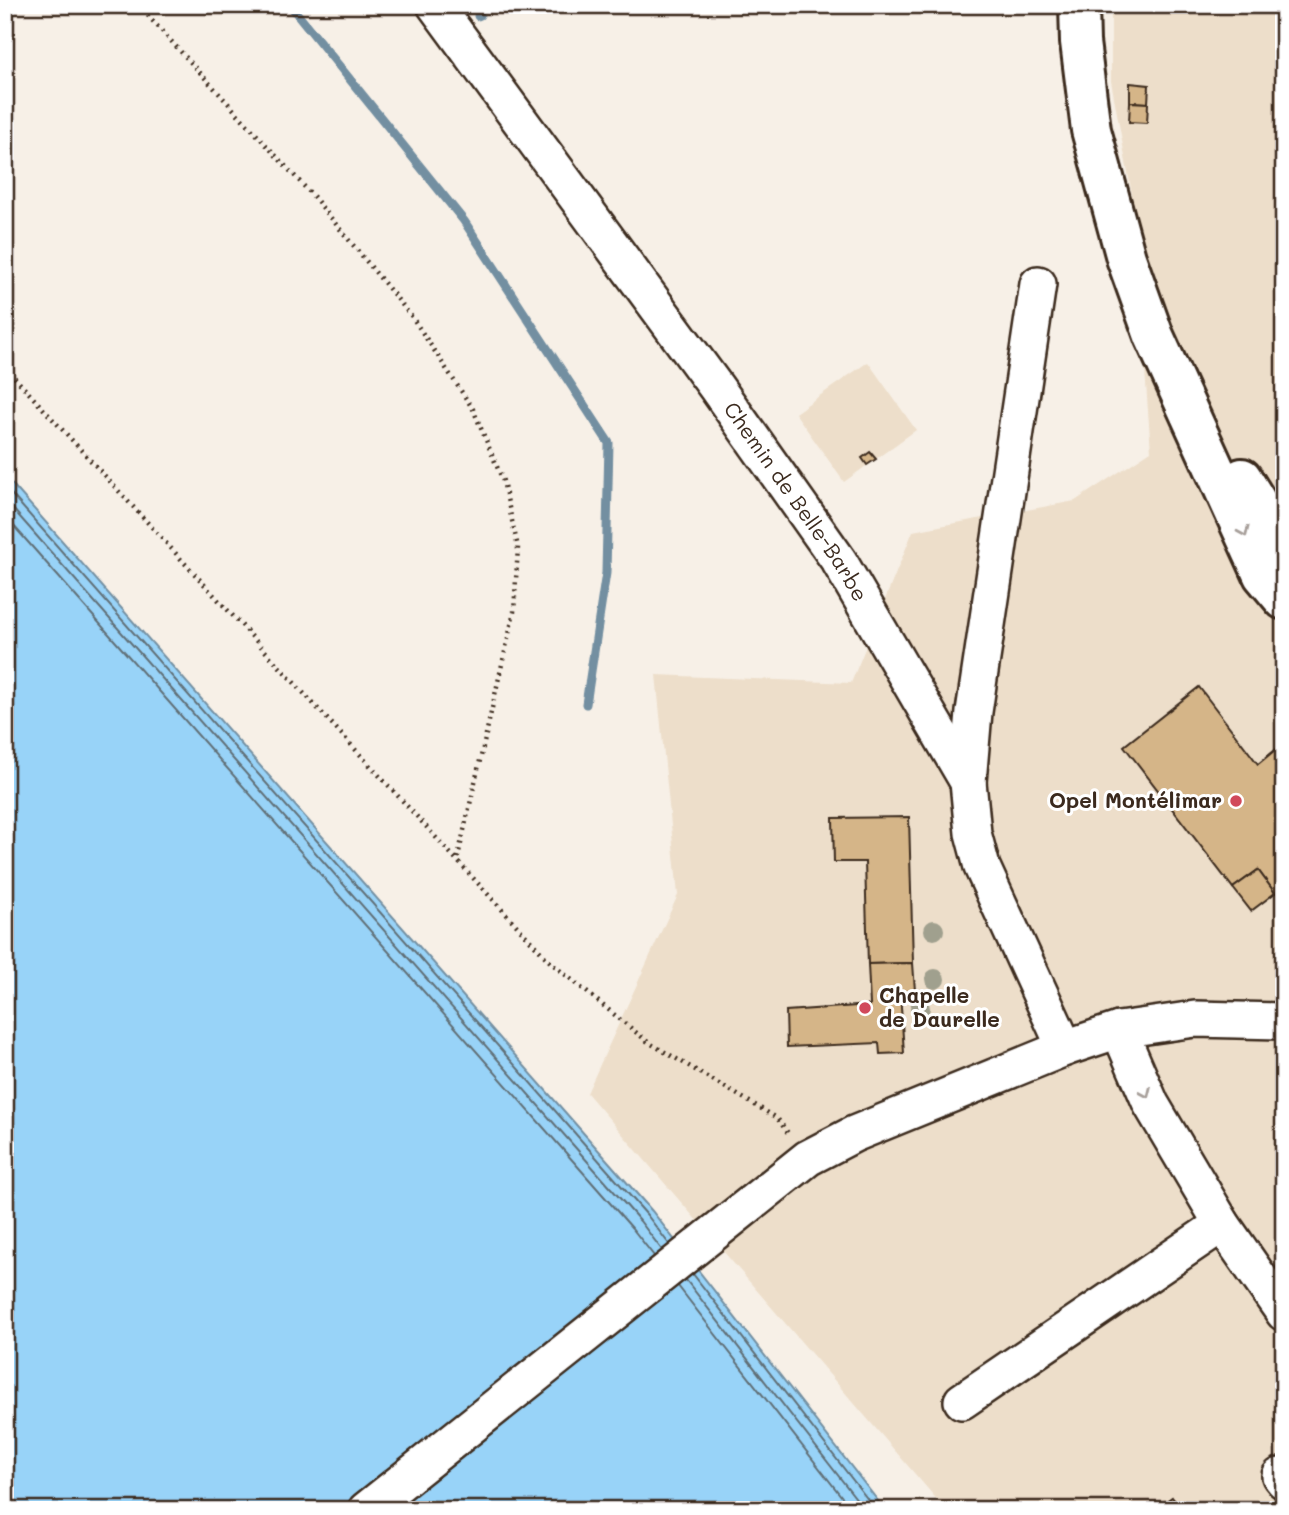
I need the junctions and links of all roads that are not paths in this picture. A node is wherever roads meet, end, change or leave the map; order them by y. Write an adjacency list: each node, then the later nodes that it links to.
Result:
1 (435, 5): 7 (street, Chemin de Belle-Barbe)
2 (1079, 5): 4 (main road)
3 (1038, 284): 7 (street)
4 (1154, 336): 5 (main road); 6 (main road, one-way to 6)
5 (1284, 546)
6 (1284, 600)
7 (968, 782): 10 (street, Chemin de Belle-Barbe)
8 (1284, 1021): 9 (street)
9 (1119, 1030): 10 (street); 11 (street, one-way to 11)
10 (1065, 1048): 14 (street)
11 (1222, 1224): 12 (street); 13 (street)
12 (1284, 1313)
13 (962, 1401)
14 (366, 1510)

